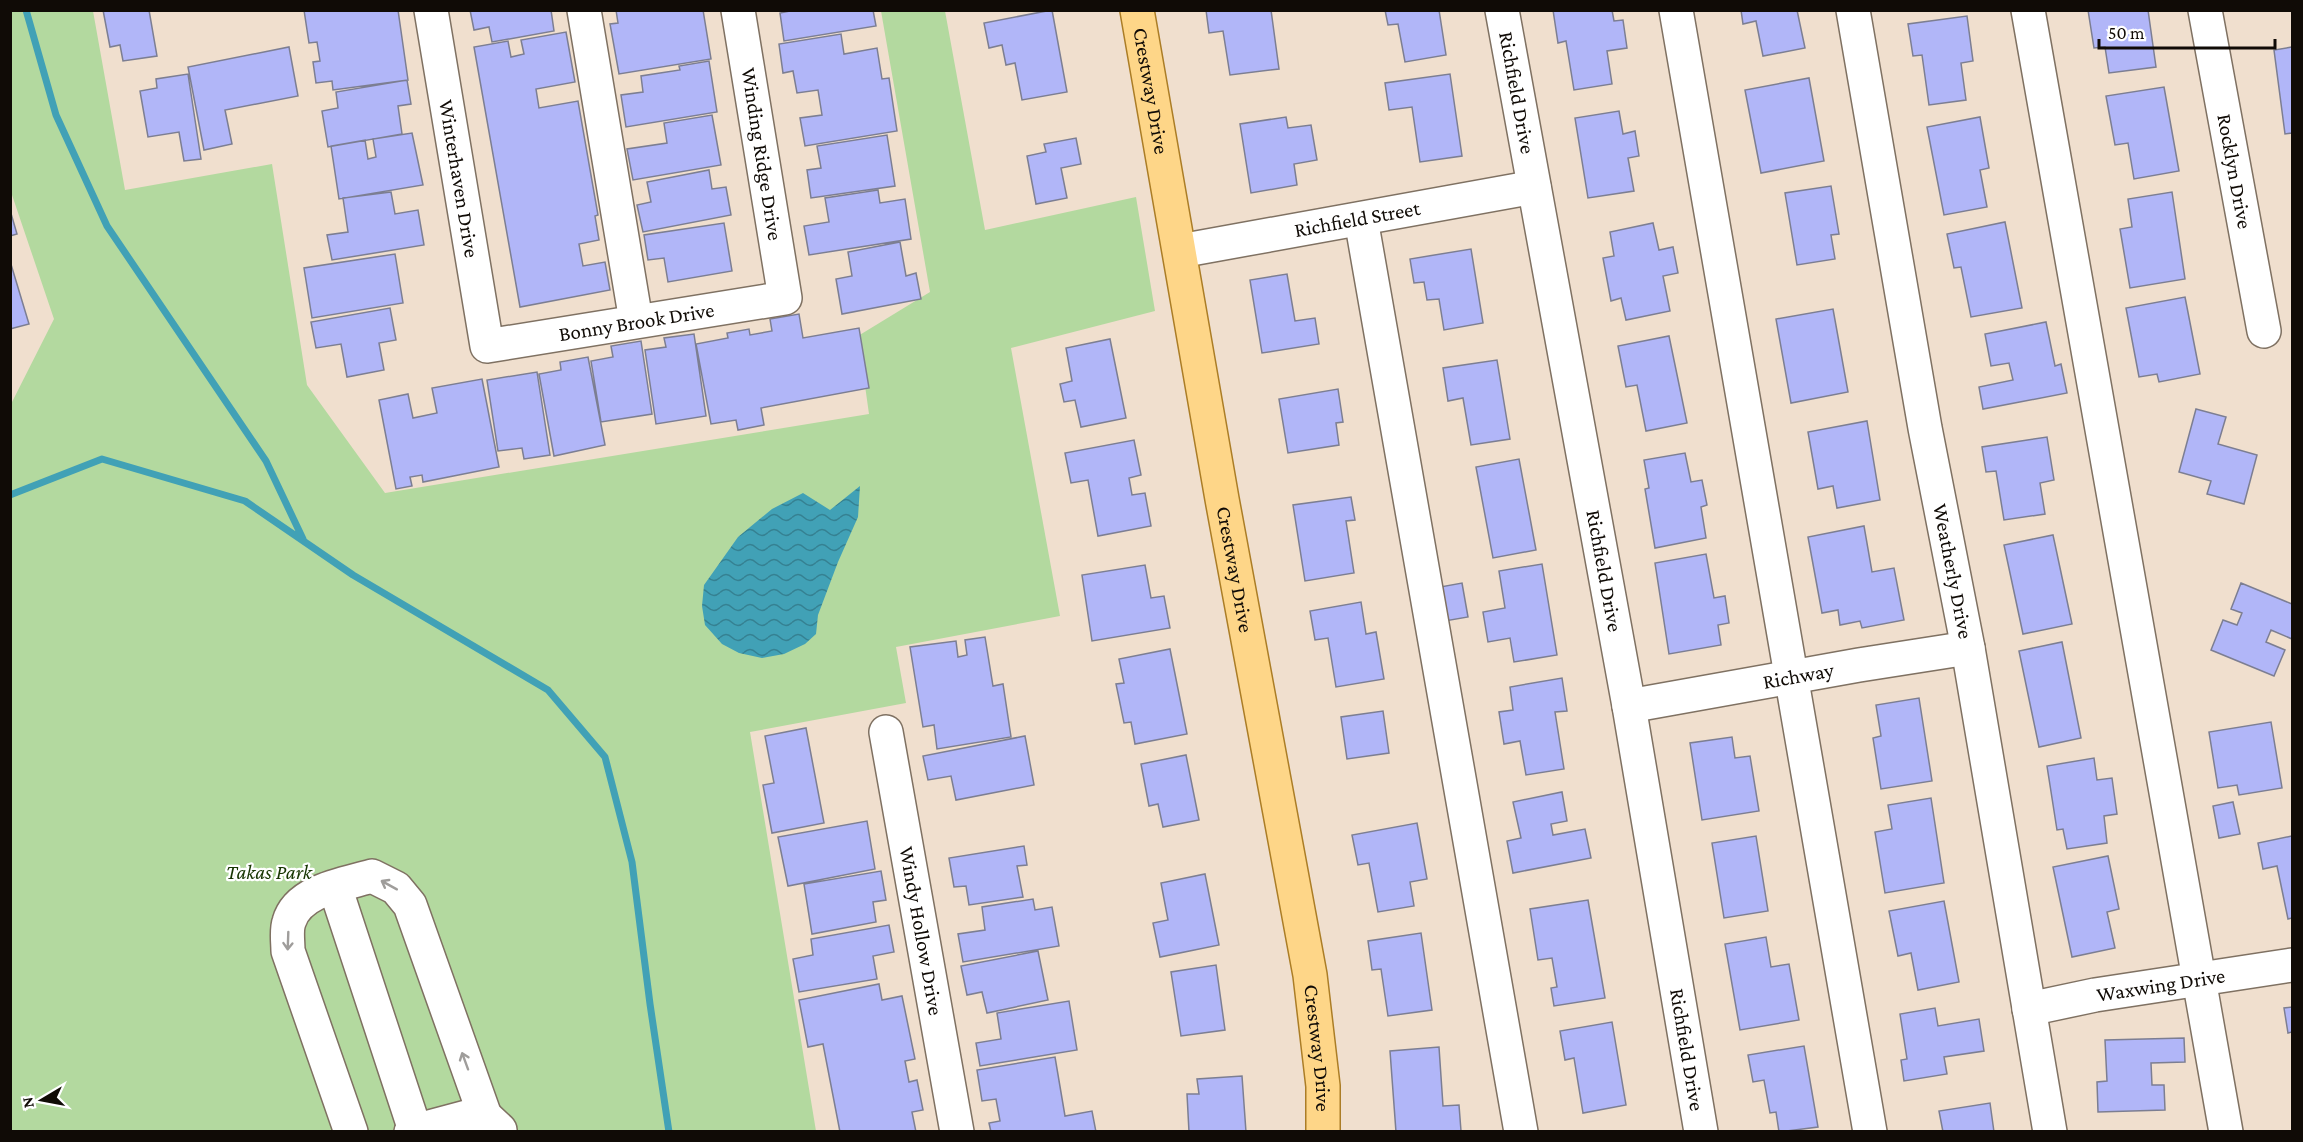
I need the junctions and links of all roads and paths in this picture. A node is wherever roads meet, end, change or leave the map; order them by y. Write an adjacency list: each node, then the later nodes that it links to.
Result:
1 (431, 10): 16 (street, Winterhaven Drive)
2 (584, 10): 14 (street)
3 (738, 10): 13 (street, Winding Ridge Drive)
4 (1137, 10): 12 (main road, Crestway Drive)
5 (1502, 10): 10 (street, Richfield Drive)
6 (1676, 10): 18 (street)
7 (1853, 10): 17 (street, Weatherly Drive)
8 (2028, 10): 23 (street)
9 (2213, 12): 15 (street, Rocklyn Drive)
10 (1534, 187): 11 (street, Richfield Street); 19 (street, Richfield Drive)
11 (1361, 219): 12 (street, Richfield Street); 30 (street)
12 (1180, 251): 29 (main road, Crestway Drive)
13 (785, 298): 14 (street, Bonny Brook Drive)
14 (636, 321): 16 (street, Bonny Brook Drive)
15 (2264, 331)
16 (487, 346)
17 (1968, 648): 18 (street, Richway); 24 (street, Weatherly Drive)
18 (1791, 677): 19 (street, Richway); 32 (street)
19 (1629, 706): 31 (street, Richfield Drive)
20 (886, 732): 28 (street, Windy Hollow Drive)
21 (335, 887): 25 (street, one-way to 21); 26 (street, one-way to 26); 27 (street)
22 (2292, 965): 23 (street, Waxwing Drive)
23 (2200, 979): 24 (street, Waxwing Drive); 34 (street)
24 (2029, 1009): 33 (street, Weatherly Drive)
25 (493, 1124): 27 (street)
26 (351, 1131)
27 (413, 1131)
28 (957, 1131)
29 (1323, 1131)
30 (1521, 1131)
31 (1701, 1131)
32 (1870, 1131)
33 (2050, 1131)
34 (2226, 1131)

